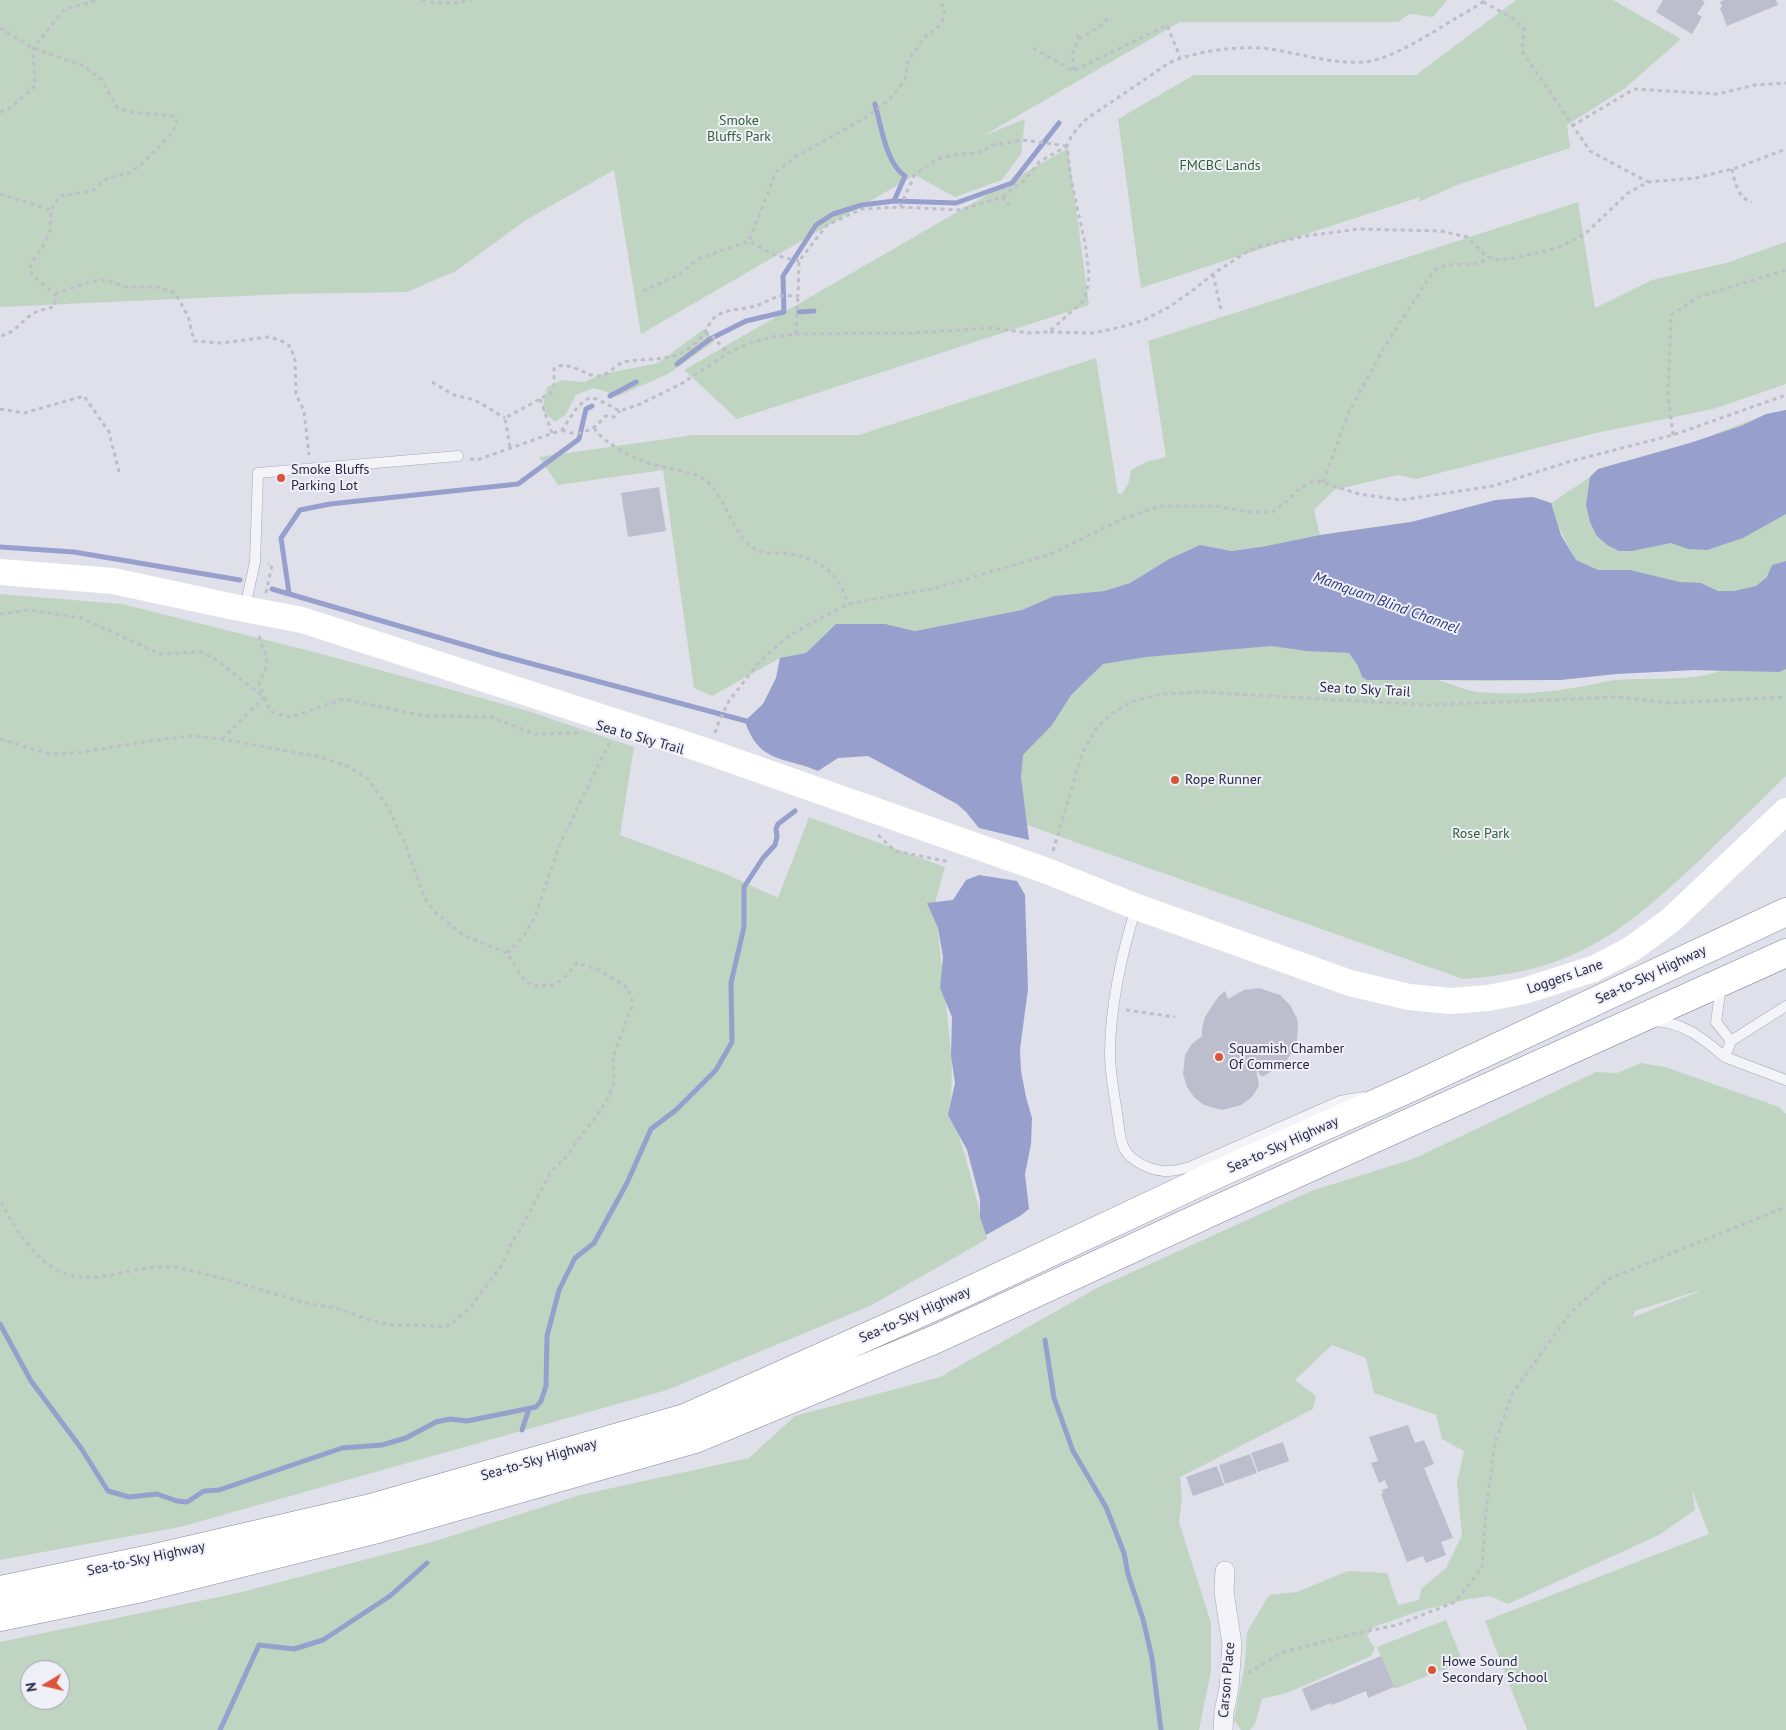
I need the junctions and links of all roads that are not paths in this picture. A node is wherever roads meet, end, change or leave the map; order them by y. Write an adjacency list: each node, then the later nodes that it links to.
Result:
1 (458, 456): 3 (lane)
2 (0, 572): 3 (street, Loggers Lane)
3 (252, 619): 5 (street, Loggers Lane)
4 (1786, 811): 5 (street, Loggers Lane)
5 (1137, 907): 14 (lane)
6 (1786, 912): 14 (highway, Sea-to-Sky Highway)
7 (1786, 953): 8 (highway, Sea-to-Sky Highway)
8 (1722, 983): 10 (highway, Sea-to-Sky Highway); 11 (lane)
9 (1786, 1006): 11 (lane)
10 (1638, 1021): 12 (lane); 17 (highway, Sea-to-Sky Highway)
11 (1731, 1041): 12 (lane)
12 (1725, 1057): 13 (lane)
13 (1786, 1080)
14 (1410, 1088): 16 (highway, Sea-to-Sky Highway)
15 (1225, 1571): 18 (street, Carson Place)
16 (0, 1590)
17 (0, 1617)
18 (1222, 1730)

